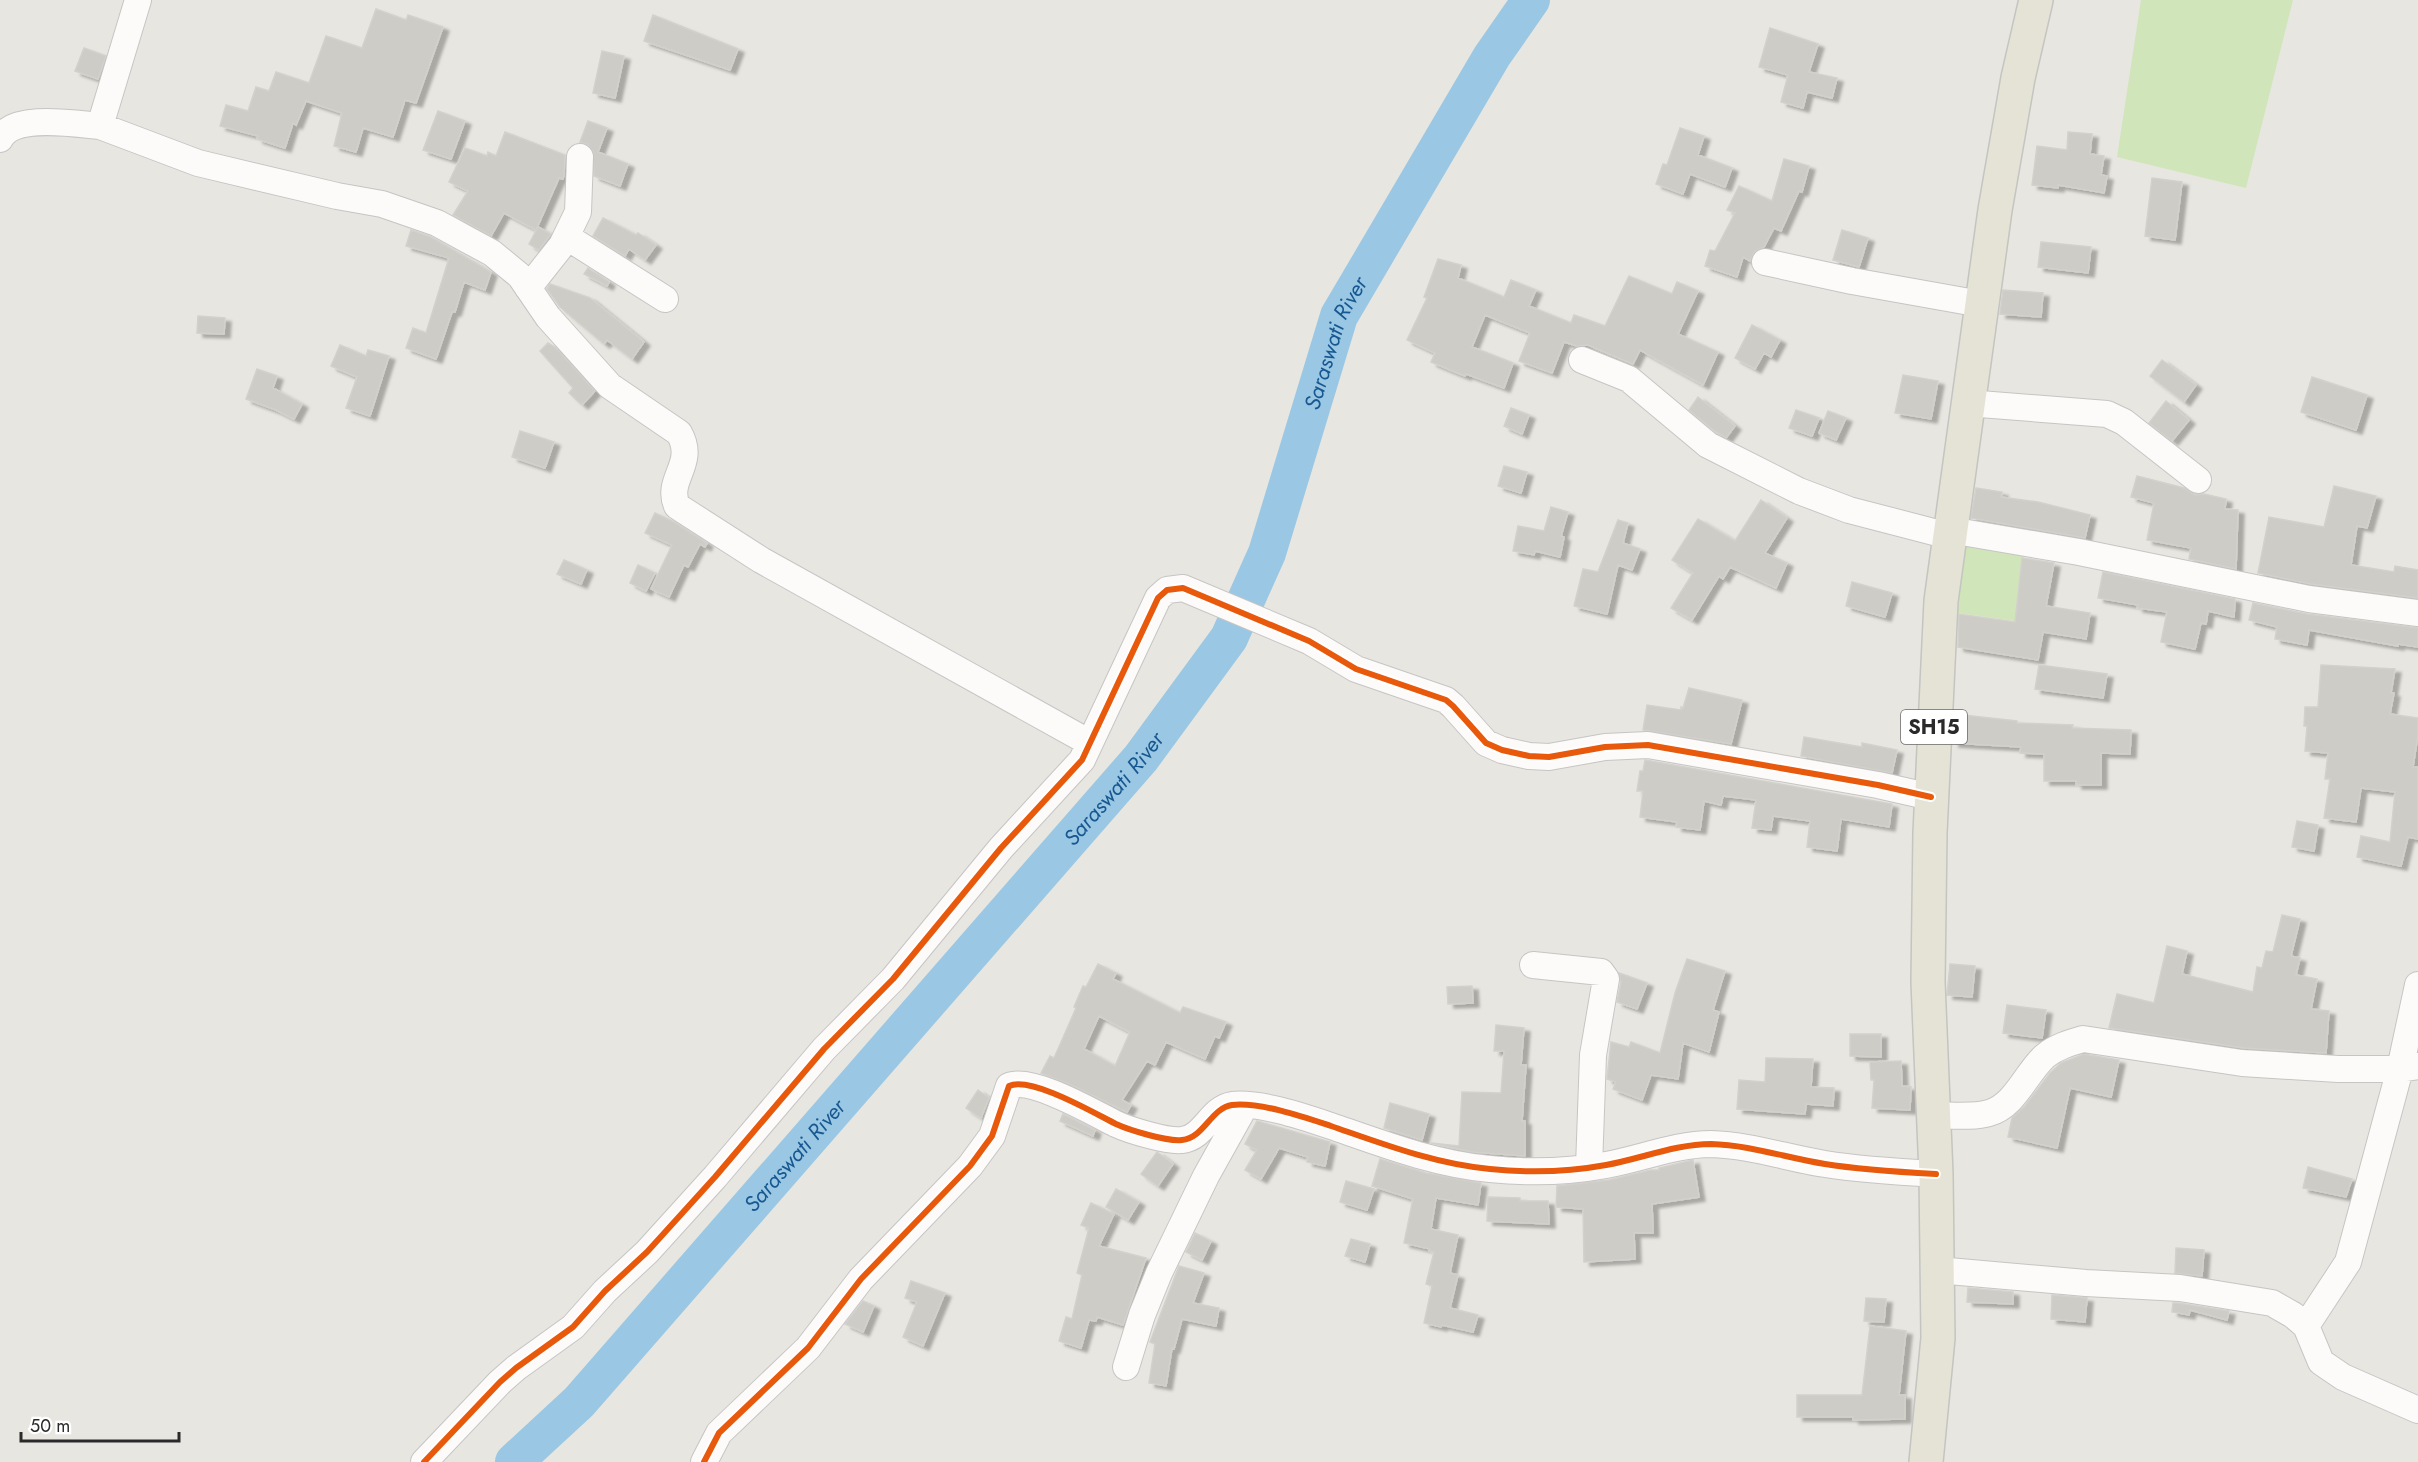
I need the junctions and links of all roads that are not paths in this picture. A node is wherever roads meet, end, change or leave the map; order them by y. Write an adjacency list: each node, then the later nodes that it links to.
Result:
1 (138, 0): 3 (street)
2 (2036, 0): 10 (main road, SH15)
3 (100, 126): 4 (street); 8 (street)
4 (0, 139)
5 (579, 157): 6 (street)
6 (567, 237): 8 (street); 9 (street)
7 (1765, 262): 10 (street)
8 (528, 288): 16 (street)
9 (665, 299)
10 (1981, 304): 12 (main road, SH15)
11 (1582, 360): 14 (street)
12 (1967, 403): 13 (street); 14 (main road, SH15)
13 (2198, 480)
14 (1949, 533): 15 (street); 17 (main road, SH15)
15 (2418, 613)
16 (1090, 743): 17 (street); 29 (street)
17 (1931, 797): 22 (main road, SH15)
18 (1533, 965): 23 (street)
19 (2418, 985): 20 (street)
20 (2409, 1068): 22 (street); 26 (street)
21 (1245, 1106): 23 (street); 27 (street); 30 (street)
22 (1933, 1115): 24 (main road, SH15)
23 (1589, 1167): 24 (street)
24 (1936, 1174): 25 (main road, SH15)
25 (1937, 1270): 26 (street); 31 (main road, SH15)
26 (2306, 1326): 28 (street)
27 (1126, 1367)
28 (2418, 1410)
29 (424, 1462)
30 (704, 1462)
31 (1926, 1462)

